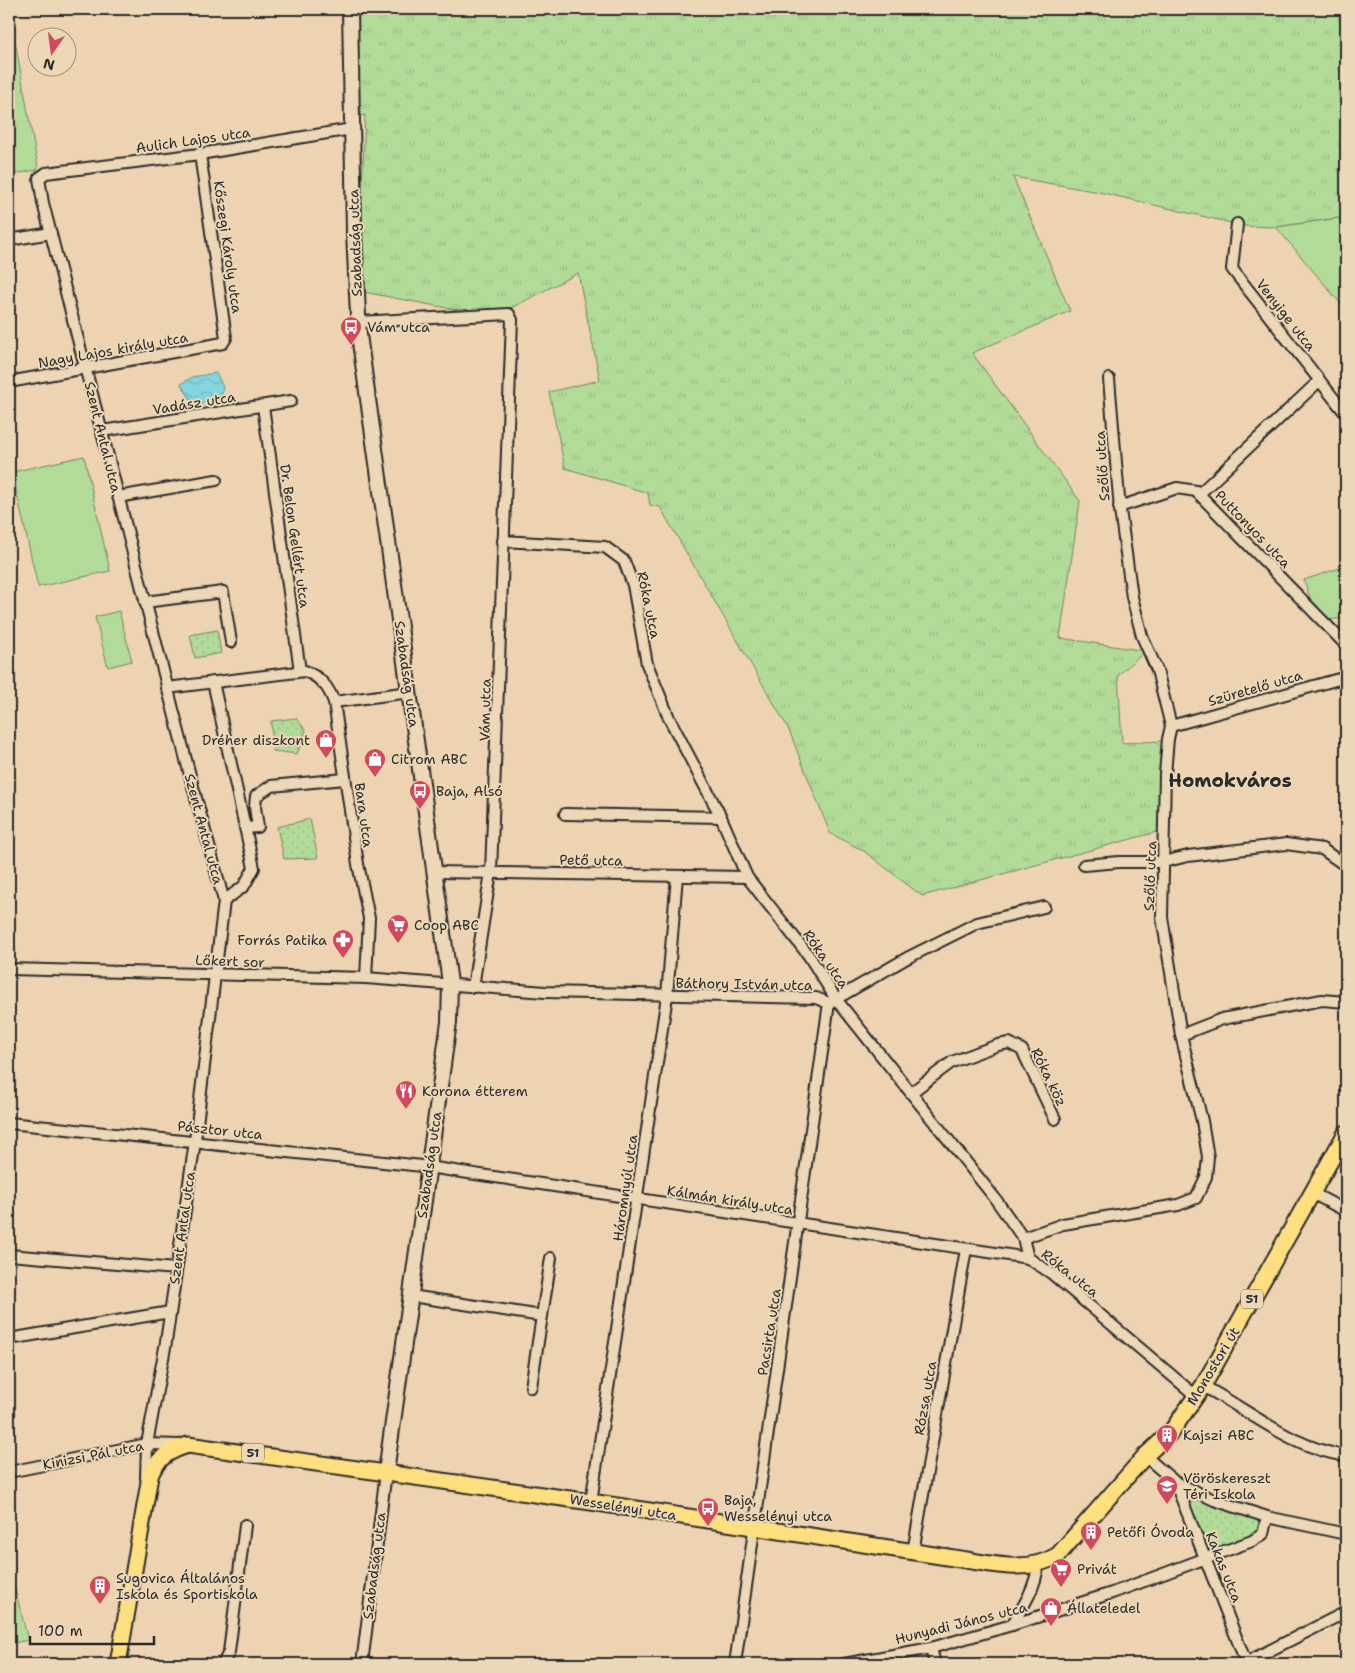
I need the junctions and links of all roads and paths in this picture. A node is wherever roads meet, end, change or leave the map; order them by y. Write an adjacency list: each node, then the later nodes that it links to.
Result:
1 (350, 9): 2 (main road, Szabadság utca)
2 (352, 129): 3 (street, Aulich Lajos utca); 8 (main road, Szabadság utca)
3 (200, 154): 4 (street, Aulich Lajos utca); 9 (street, Kőszegi Károly utca)
4 (39, 178): 6 (street, Szent Antal utca)
5 (1237, 224): 12 (street, Venyige utca)
6 (51, 234): 7 (street); 10 (street, Szent Antal utca)
7 (9, 240)
8 (358, 322): 22 (street, Vám utca); 30 (main road, Szabadság utca)
9 (223, 344): 10 (street, Nagy Lajos király utca)
10 (86, 369): 13 (street, Nagy Lajos király utca); 17 (street, Szent Antal utca)
11 (1109, 379): 21 (street, Szőlő utca)
12 (1319, 381): 16 (street, Venyige utca); 19 (street)
13 (9, 382)
14 (292, 402): 15 (street, Vadász utca)
15 (263, 406): 17 (street, Vadász utca); 26 (street, Dr. Belon Gellért utca)
16 (1346, 414)
17 (102, 432): 20 (street, Szent Antal utca)
18 (216, 480): 20 (street)
19 (1199, 494): 21 (street, Puttonyos utca); 25 (street, Puttonyos utca)
20 (118, 497): 23 (street, Szent Antal utca)
21 (1119, 507): 32 (street, Szőlő utca)
22 (503, 541): 35 (street, Róka utca); 41 (street, Vám utca)
23 (145, 602): 24 (street); 29 (street, Szent Antal utca)
24 (231, 642)
25 (1346, 645)
26 (300, 671): 28 (street); 31 (street, Bara utca)
27 (1346, 677): 32 (street, Szüretelő utca)
28 (213, 682): 29 (street); 36 (street)
29 (167, 688): 44 (street, Szent Antal utca)
30 (410, 692): 31 (street); 40 (main road, Szabadság utca)
31 (334, 702): 33 (street, Bara utca)
32 (1171, 726): 37 (street, Szőlő utca)
33 (345, 779): 36 (street); 48 (street, Bara utca)
34 (565, 814): 35 (street)
35 (721, 817): 43 (street, Róka utca)
36 (245, 828): 44 (street)
37 (1163, 862): 38 (street); 39 (street); 54 (street, Szőlő utca)
38 (1084, 865)
39 (1346, 866)
40 (435, 872): 41 (street, Pető utca); 49 (main road, Szabadság utca)
41 (491, 872): 42 (street, Pető utca); 50 (street, Vám utca)
42 (677, 876): 43 (street, Pető utca); 51 (street, Háromnyúl utca)
43 (747, 876): 52 (street, Róka utca)
44 (224, 901): 47 (street, Szent Antal utca)
45 (1044, 907): 52 (street)
46 (9, 969): 47 (street, Lőkert sor)
47 (215, 974): 48 (street, Lőkert sor); 59 (street, Szent Antal utca)
48 (366, 978): 49 (street, Lőkert sor)
49 (450, 984): 50 (street, Báthory István utca); 60 (main road, Szabadság utca)
50 (473, 987): 51 (street, Báthory István utca)
51 (667, 996): 52 (street, Báthory István utca); 62 (street, Háromnyúl utca)
52 (833, 1001): 55 (street, Róka utca); 64 (street, Pacsirta utca)
53 (1346, 1002): 54 (street)
54 (1181, 1035): 65 (street, Szőlő utca)
55 (912, 1092): 56 (street, Róka köz); 65 (street, Róka utca)
56 (1055, 1119)
57 (9, 1123): 59 (street, Pásztor utca)
58 (1346, 1134): 61 (main road, Monostori út / 51)
59 (195, 1141): 60 (street, Pásztor utca); 70 (street, Szent Antal utca)
60 (428, 1168): 62 (street, Kálmán király utca); 71 (main road, Szabadság utca)
61 (1312, 1194): 63 (street); 76 (main road, Monostori út / 51)
62 (638, 1200): 64 (street, Kálmán király utca); 85 (street, Háromnyúl utca)
63 (1346, 1211)
64 (798, 1225): 66 (street, Kálmán király utca); 88 (street, Pacsirta utca)
65 (1023, 1238): 69 (street, Róka utca)
66 (966, 1249): 69 (street, Kálmán király utca); 90 (street, Rózsa utca)
67 (9, 1255): 70 (street)
68 (551, 1258): 73 (street)
69 (1028, 1258): 76 (street, Róka utca)
70 (176, 1270): 72 (street, Szent Antal utca)
71 (411, 1296): 73 (street); 82 (main road, Szabadság utca)
72 (170, 1312): 74 (street); 77 (street, Szent Antal utca)
73 (542, 1316): 75 (street)
74 (9, 1339)
75 (531, 1387)
76 (1199, 1391): 79 (main road, Monostori út / 51); 80 (street, Róka utca)
77 (147, 1444): 78 (street, Kinizsi Pál utca); 81 (street, Kinizsi Pál utca); 84 (street, Szent Antal utca)
78 (188, 1445): 82 (main road, Kinizsi Pál utca / 51); 84 (main road, Szent Antal utca)
79 (1145, 1456): 83 (street); 92 (main road, Monostori út / 51)
80 (1346, 1456)
81 (9, 1472)
82 (386, 1472): 85 (main road, Wesselényi utca / 51); 99 (street, Szabadság utca)
83 (1175, 1482): 86 (street); 91 (street, Kakas utca)
84 (146, 1492): 97 (main road, Szent Antal utca)
85 (591, 1502): 88 (main road, Wesselényi utca / 51)
86 (1267, 1517): 89 (street); 91 (street, Hunyadi János utca)
87 (245, 1525): 98 (street)
88 (753, 1527): 90 (main road, Wesselényi utca / 51); 100 (street, Pacsirta utca)
89 (1346, 1534)
90 (913, 1552): 92 (main road, Wesselényi utca / 51)
91 (1206, 1558): 94 (street, Hunyadi János utca); 96 (street, Kakas utca)
92 (1038, 1564): 94 (street)
93 (1346, 1612): 96 (street)
94 (1012, 1625): 95 (street, Hunyadi János utca)
95 (931, 1648): 101 (street, Hunyadi János utca); 102 (street)
96 (1245, 1663)
97 (118, 1664)
98 (223, 1664)
99 (362, 1664)
100 (735, 1664)
101 (844, 1664)
102 (935, 1664)

